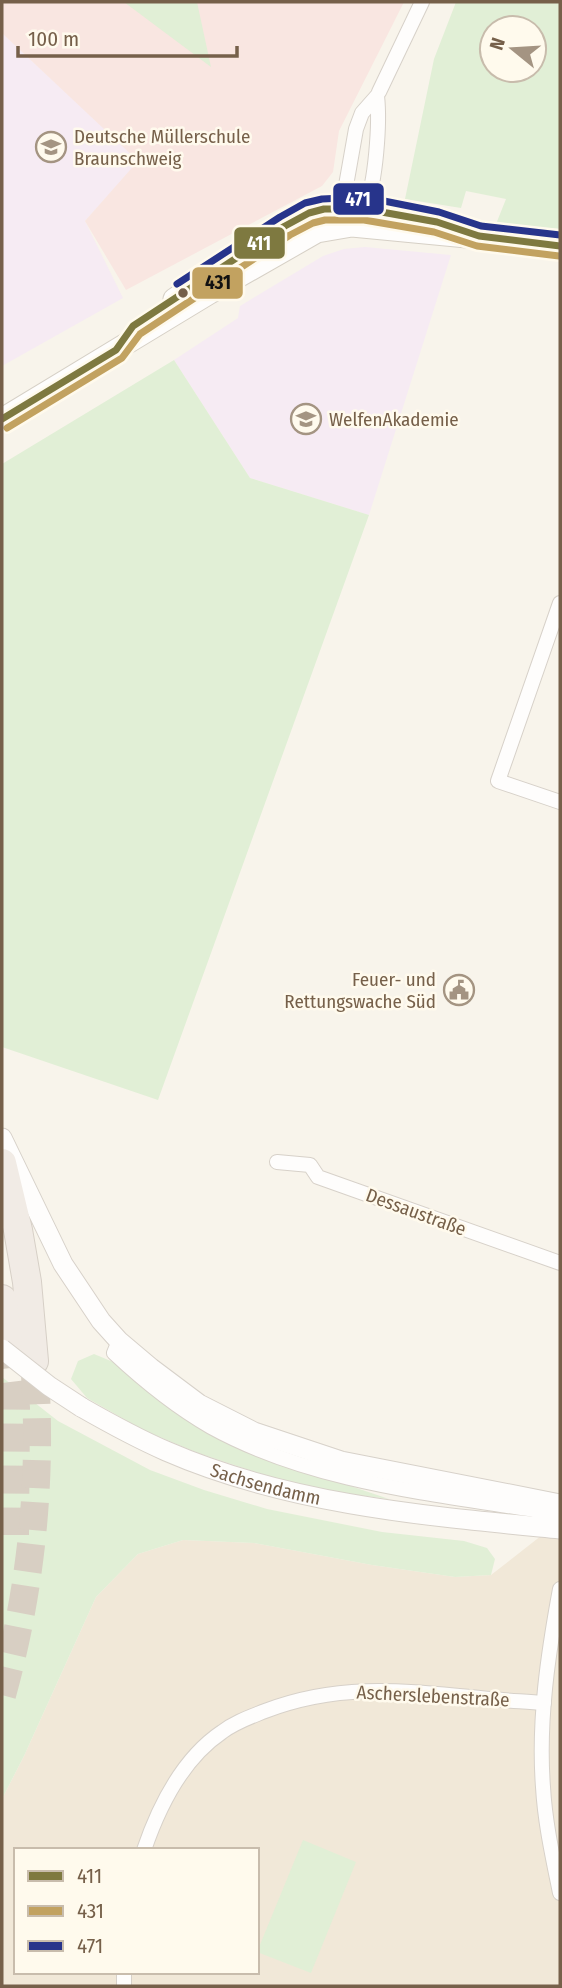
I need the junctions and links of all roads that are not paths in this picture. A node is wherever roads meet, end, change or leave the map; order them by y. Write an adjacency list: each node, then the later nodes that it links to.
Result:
1 (422, 2): 2 (street)
2 (379, 92)
3 (353, 214): 3 (street); 4 (main road); 5 (main road)
4 (560, 246)
5 (2, 419)
6 (560, 603): 7 (street)
7 (560, 802)
8 (2, 1139): 14 (street, Sachsendamm)
9 (277, 1162): 12 (street, Dessaustraße)
10 (2, 1163): 15 (highway)
11 (2, 1219): 15 (highway)
12 (560, 1263)
13 (2, 1299): 15 (highway)
14 (119, 1341): 16 (street, Sachsendamm); 17 (street, Sachsendamm)
15 (19, 1347): 18 (street, Sachsendamm, bridge)
16 (560, 1504)
17 (560, 1521)
18 (560, 1529)
19 (560, 1589): 20 (street)
20 (544, 1703): 21 (street, Ascherslebenstraße); 22 (street)
21 (145, 1848)
22 (560, 1893)

